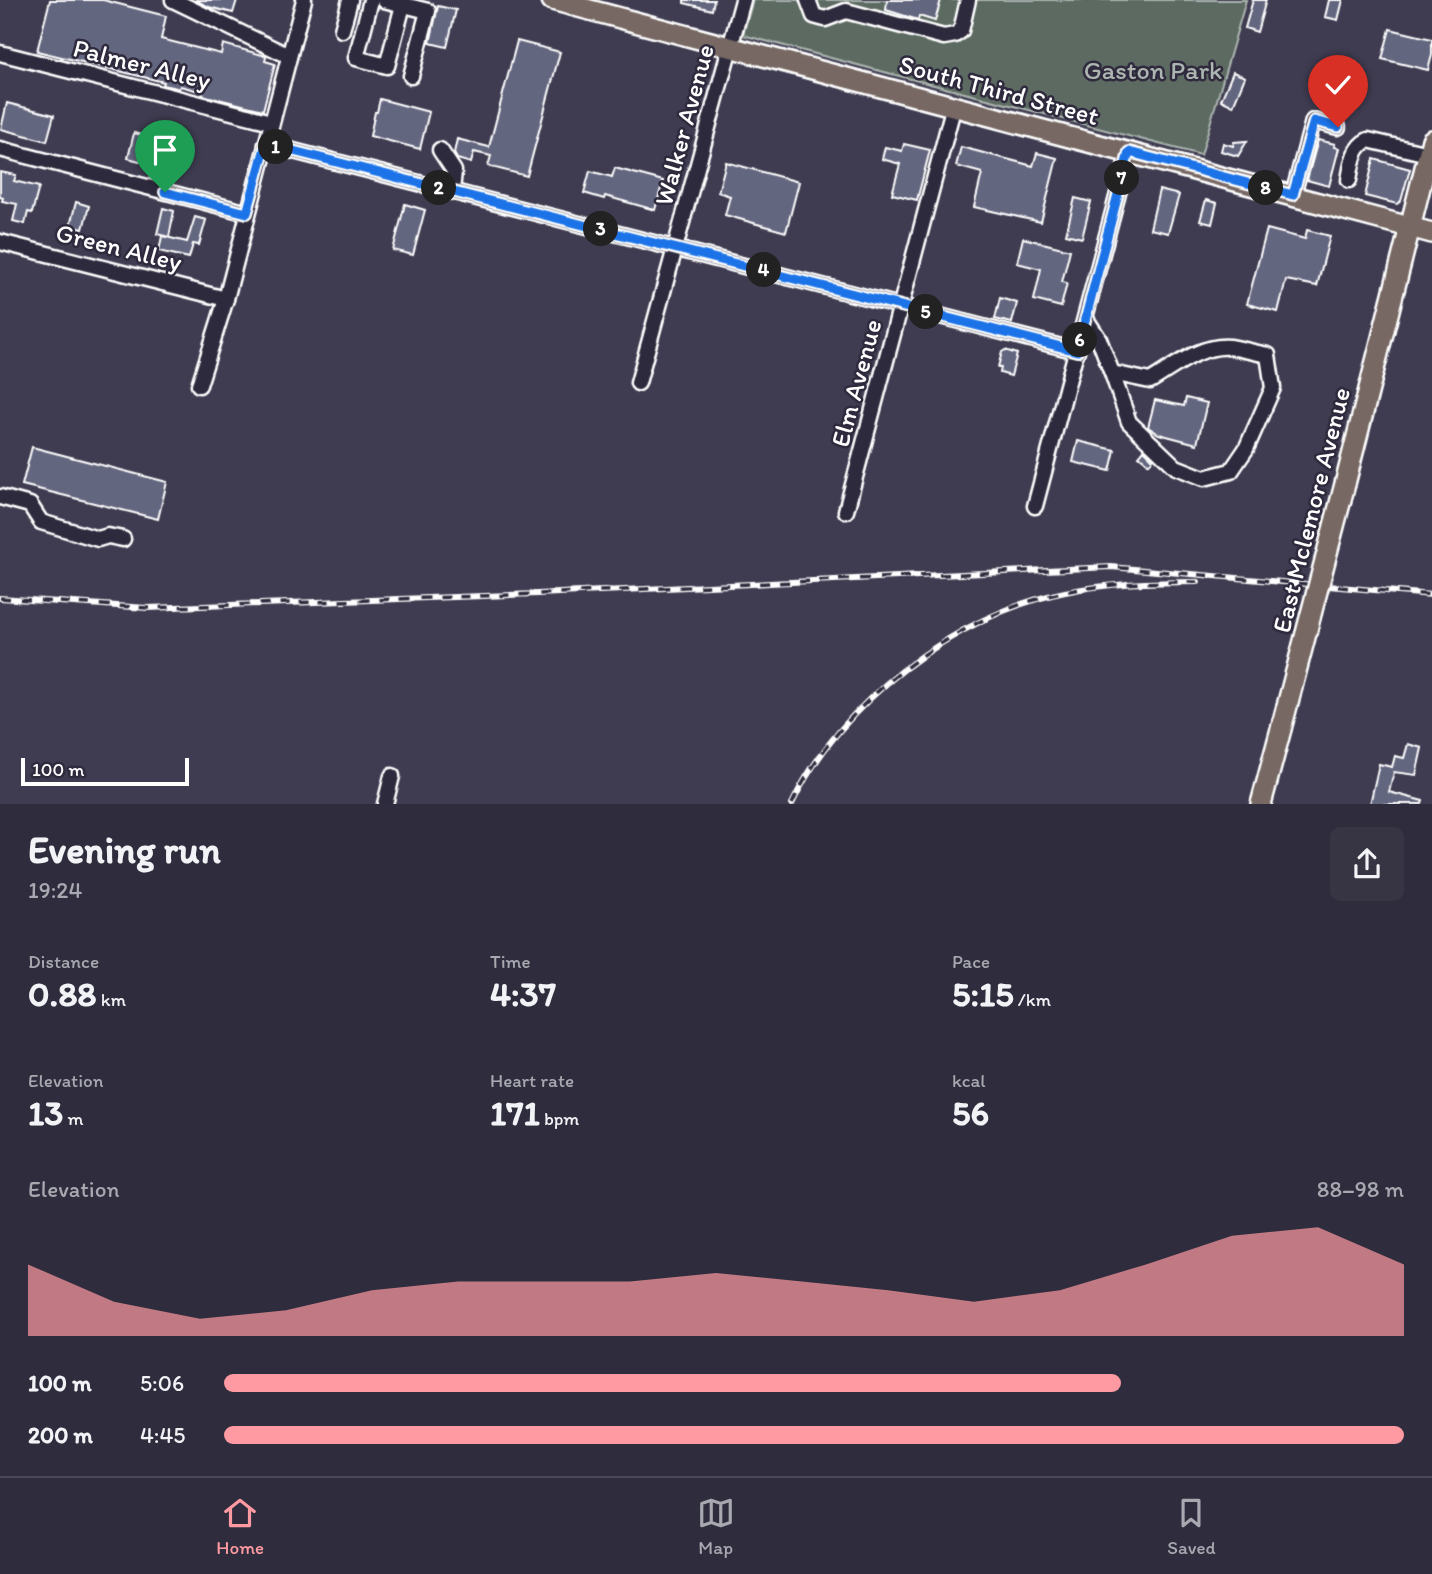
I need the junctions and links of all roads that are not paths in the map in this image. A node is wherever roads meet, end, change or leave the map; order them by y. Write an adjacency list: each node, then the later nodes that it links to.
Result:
1 (173, 0): 15 (street)
2 (304, 0): 15 (street)
3 (350, 0): 12 (street)
4 (370, 0): 10 (street)
5 (384, 0): 10 (street)
6 (552, 0): 13 (main road, South Third Street)
7 (743, 0): 13 (street, Walker Avenue)
8 (808, 0): 11 (street)
9 (968, 0): 11 (street)
10 (403, 5): 16 (street)
11 (843, 6)
12 (342, 30)
13 (731, 46): 17 (main road, South Third Street); 32 (street, Walker Avenue)
14 (0, 52): 18 (street, Palmer Alley)
15 (289, 55): 18 (street)
16 (411, 76)
17 (954, 105): 24 (main road, South Third Street); 34 (street, Elm Avenue)
18 (271, 122): 20 (street)
19 (1338, 127): 27 (street)
20 (266, 144): 26 (street); 28 (street)
21 (1430, 147): 25 (street); 29 (main road)
22 (0, 149): 28 (street)
23 (440, 150): 26 (street)
24 (1129, 152): 27 (main road, South Third Street); 35 (street)
25 (1349, 180)
26 (452, 191): 32 (street)
27 (1293, 195): 29 (main road, South Third Street)
28 (247, 213): 33 (street)
29 (1409, 228): 30 (main road, South Third Street); 46 (main road, East Mclemore Avenue, bridge)
30 (1432, 233)
31 (0, 242): 33 (street, Green Alley)
32 (675, 247): 34 (street); 38 (street, Walker Avenue)
33 (226, 299): 39 (street)
34 (902, 306): 36 (street); 42 (street, Elm Avenue)
35 (1086, 319): 36 (street); 37 (street)
36 (1077, 351): 41 (street)
37 (1112, 373): 37 (street)
38 (638, 383)
39 (198, 385)
40 (0, 496): 43 (street)
41 (1035, 506)
42 (846, 511)
43 (123, 539)
44 (392, 776): 45 (street)
45 (385, 804)
46 (1261, 804)

